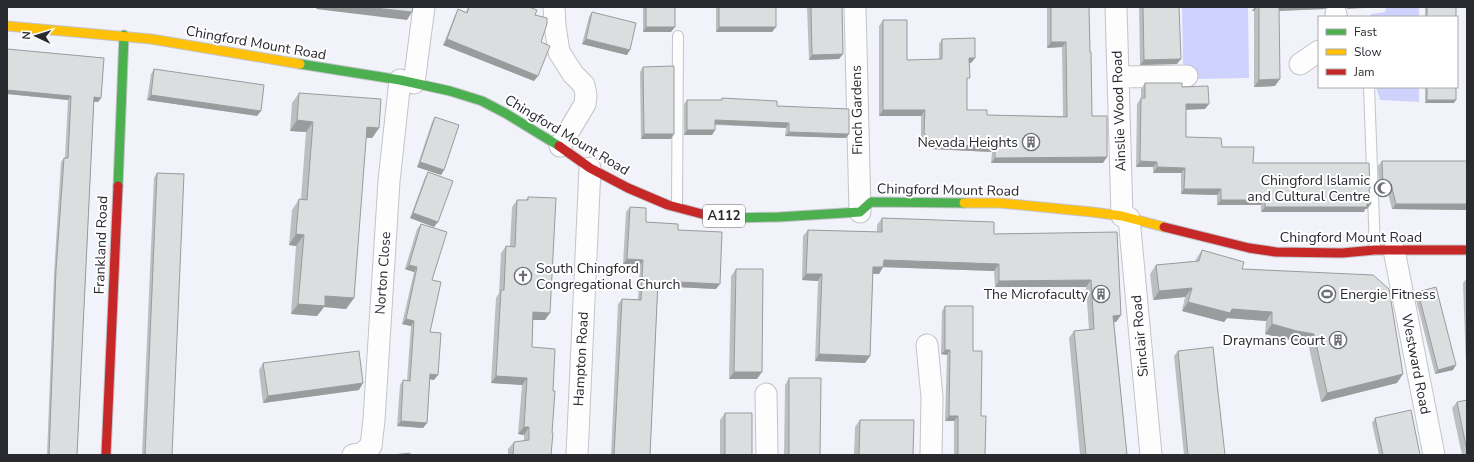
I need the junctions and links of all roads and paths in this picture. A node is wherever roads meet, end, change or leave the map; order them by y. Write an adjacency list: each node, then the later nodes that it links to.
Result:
1 (424, 7): 12 (street)
2 (554, 7): 14 (street)
3 (855, 7): 17 (street, Finch Gardens)
4 (1116, 7): 11 (street, Ainslie Wood Road)
5 (7, 26): 6 (main road, Chingford Mount Road / A112)
6 (124, 36): 12 (main road, Chingford Mount Road / A112); 23 (main road, Frankland Road)
7 (678, 36): 16 (lane)
8 (1318, 52): 9 (street)
9 (1300, 64)
10 (1187, 76): 11 (street)
11 (1119, 77): 18 (street, Ainslie Wood Road)
12 (407, 81): 14 (main road, Chingford Mount Road / A112); 24 (street, Norton Close)
13 (1369, 88): 19 (lane)
14 (560, 146): 15 (main road, Chingford Mount Road / A112)
15 (590, 168): 16 (main road, Chingford Mount Road / A112); 25 (street, Hampton Road)
16 (677, 207): 17 (main road, Chingford Mount Road / A112)
17 (860, 212): 18 (main road, Chingford Mount Road / A112)
18 (1126, 217): 19 (main road, Chingford Mount Road / A112); 28 (street, Sinclair Road)
19 (1384, 250): 20 (main road, Chingford Mount Road / A112); 29 (street, Westward Road)
20 (1467, 250)
21 (927, 345): 27 (street)
22 (766, 394): 26 (street)
23 (106, 455)
24 (353, 455)
25 (577, 455)
26 (767, 455)
27 (931, 455)
28 (1151, 455)
29 (1434, 455)

